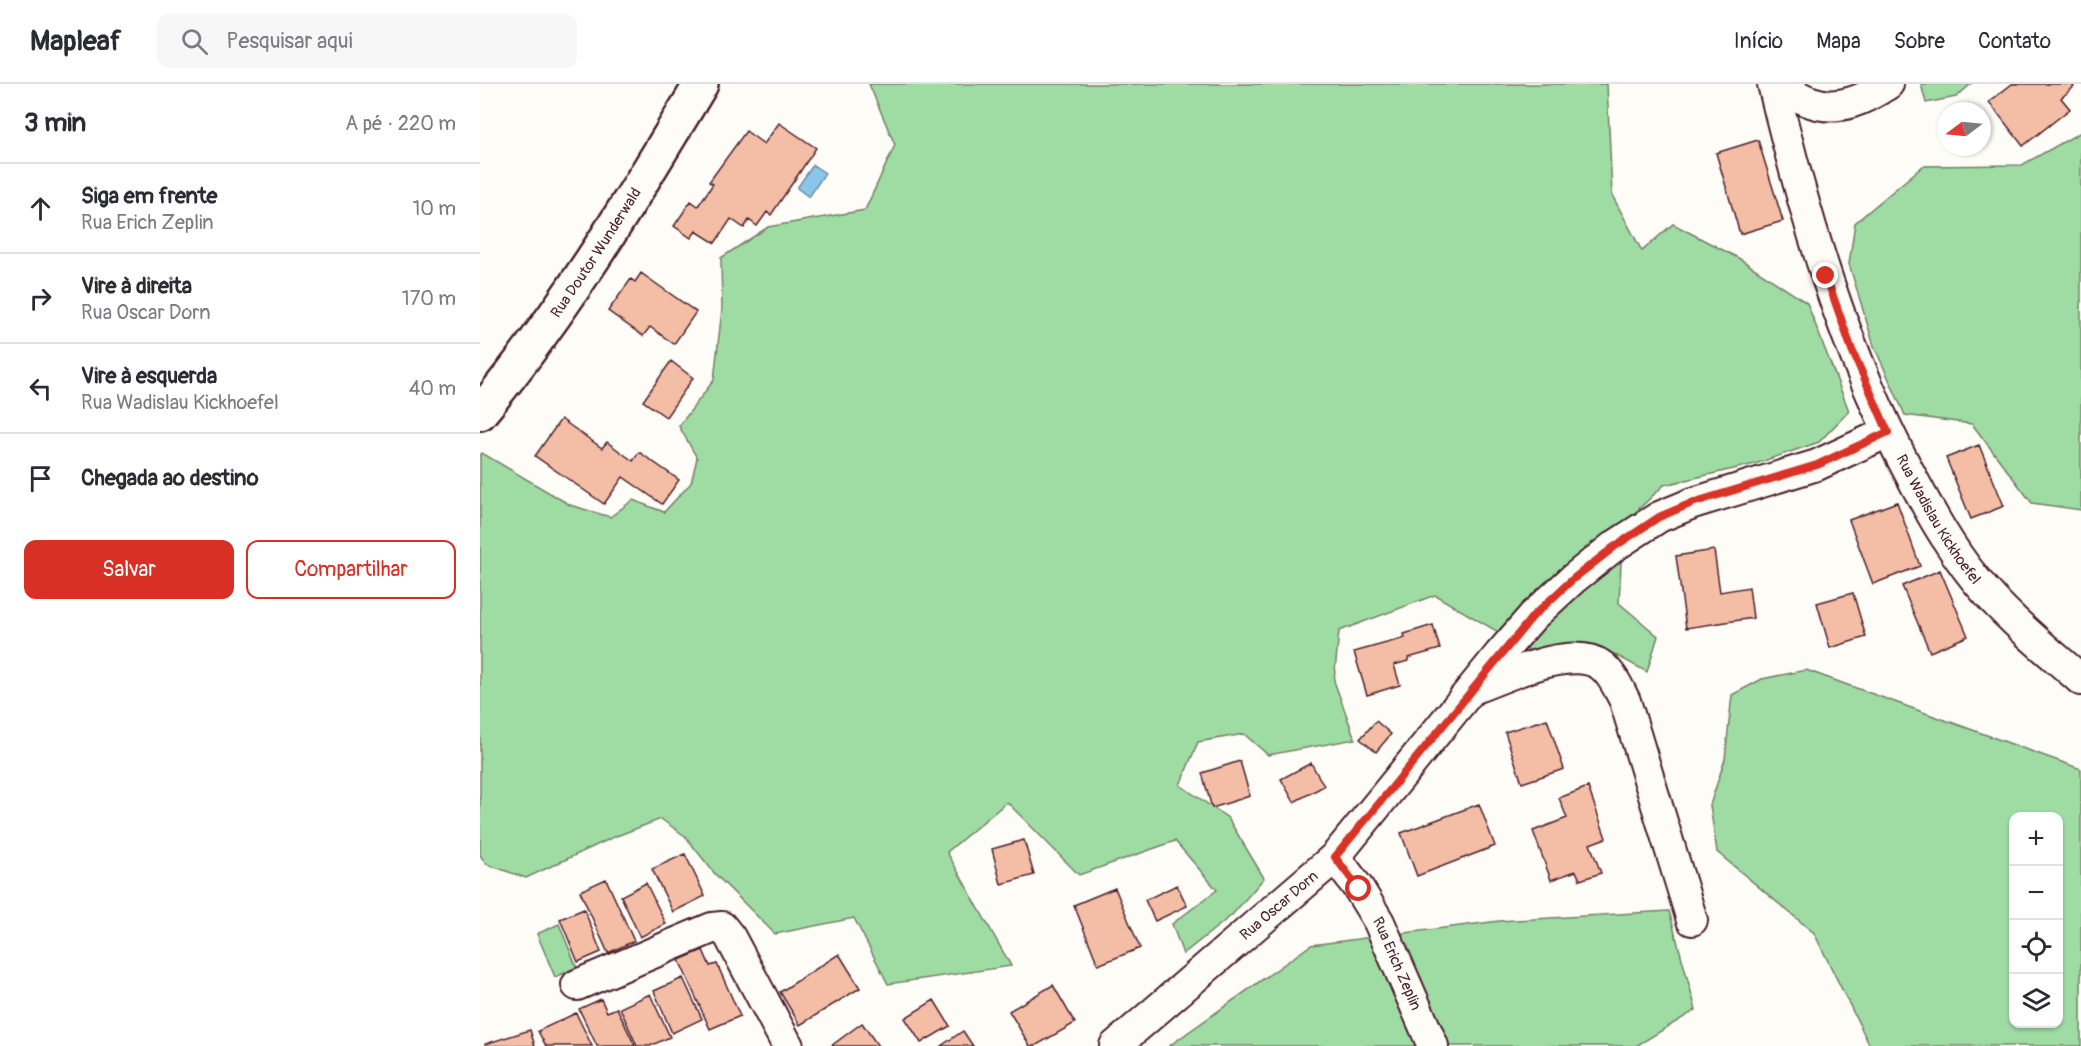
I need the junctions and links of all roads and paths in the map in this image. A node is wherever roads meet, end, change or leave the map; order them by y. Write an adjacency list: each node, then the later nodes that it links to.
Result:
1 (701, 84): 4 (street, Rua Doutor Wunderwald)
2 (1775, 84): 3 (street); 5 (street, Rua Wadislau Kickhoefel)
3 (1888, 84)
4 (480, 413)
5 (1888, 432): 6 (street, Rua Wadislau Kickhoefel); 7 (street, Rua Oscar Dorn)
6 (2081, 680)
7 (1472, 689): 8 (street, Rua Oscar Dorn); 9 (street)
8 (1335, 857): 12 (street, Rua Oscar Dorn); 13 (street, Rua Erich Zeplin)
9 (1692, 920)
10 (577, 985): 11 (street)
11 (788, 1046)
12 (1115, 1046)
13 (1433, 1046)

